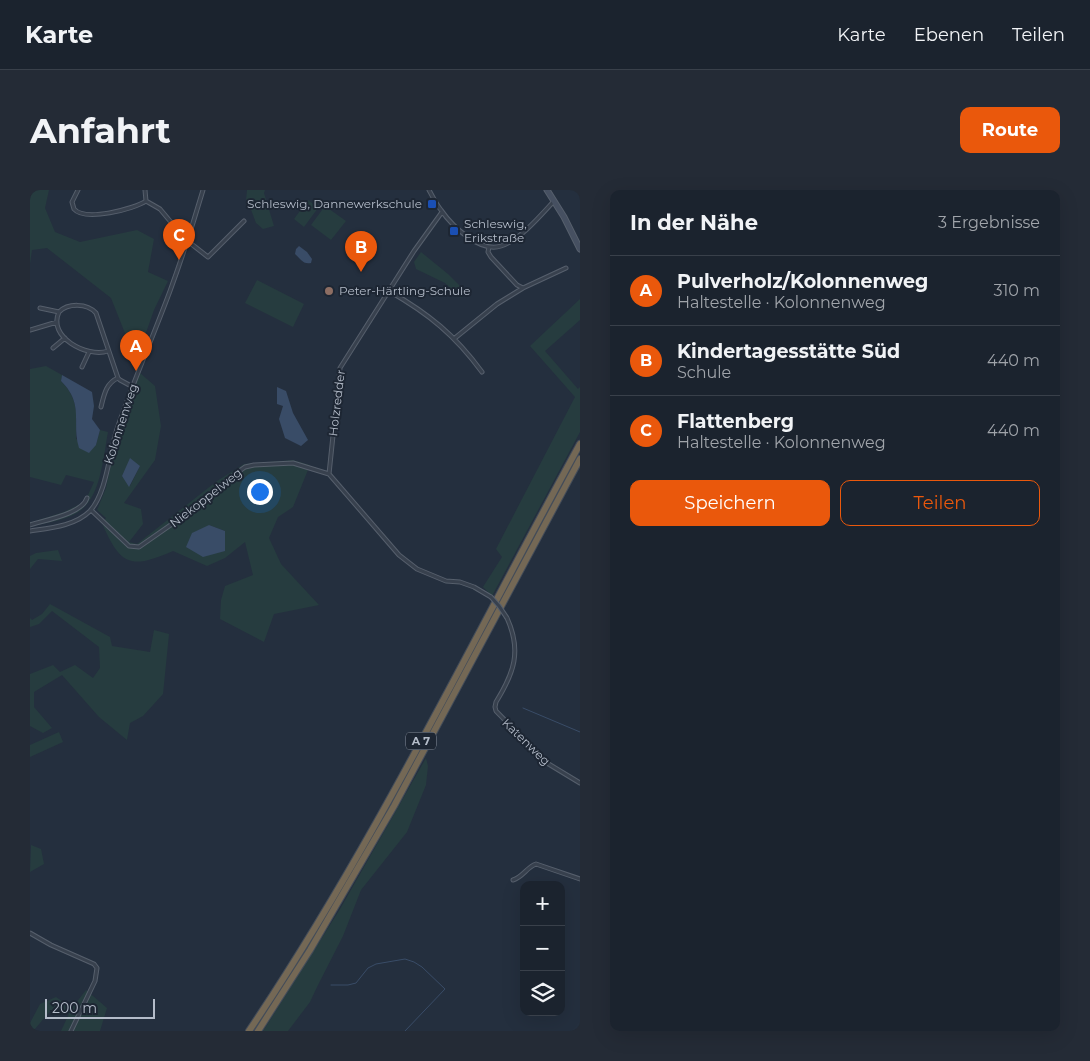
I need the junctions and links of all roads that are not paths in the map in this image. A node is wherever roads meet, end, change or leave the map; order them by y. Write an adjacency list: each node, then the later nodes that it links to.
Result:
1 (78, 190): 6 (street)
2 (145, 190): 6 (street)
3 (203, 190): 10 (street, Kolonnenweg)
4 (429, 190): 8 (street)
5 (547, 190): 7 (street)
6 (146, 201): 10 (street)
7 (555, 201): 11 (street); 12 (street)
8 (442, 212): 11 (street); 15 (street, Holzredder)
9 (244, 221): 10 (street)
10 (188, 241): 28 (street, Kolonnenweg)
11 (489, 247): 14 (street)
12 (580, 249)
13 (566, 268): 14 (street)
14 (522, 288): 21 (street)
15 (389, 292): 21 (street); 32 (street, Holzredder)
16 (40, 308): 17 (street)
17 (59, 312): 18 (street); 23 (street)
18 (57, 322): 19 (street); 20 (street)
19 (30, 330)
20 (65, 338): 22 (street); 24 (street)
21 (455, 338): 26 (street)
22 (53, 348)
23 (108, 351): 24 (street); 27 (street)
24 (90, 352): 25 (street)
25 (82, 367)
26 (482, 372)
27 (118, 378): 28 (street); 29 (street)
28 (133, 386): 34 (street, Kolonnenweg)
29 (101, 407)
30 (580, 444): 42 (highway, A 7)
31 (580, 459): 43 (highway, A 7)
32 (329, 474): 34 (street, Niekoppelweg); 37 (street, Katenweg, bridge)
33 (86, 498): 35 (street)
34 (91, 510): 36 (street)
35 (30, 526)
36 (30, 532)
37 (580, 783)
38 (513, 880): 39 (street)
39 (580, 880)
40 (30, 933): 41 (street)
41 (72, 1031)
42 (250, 1031)
43 (258, 1031)

